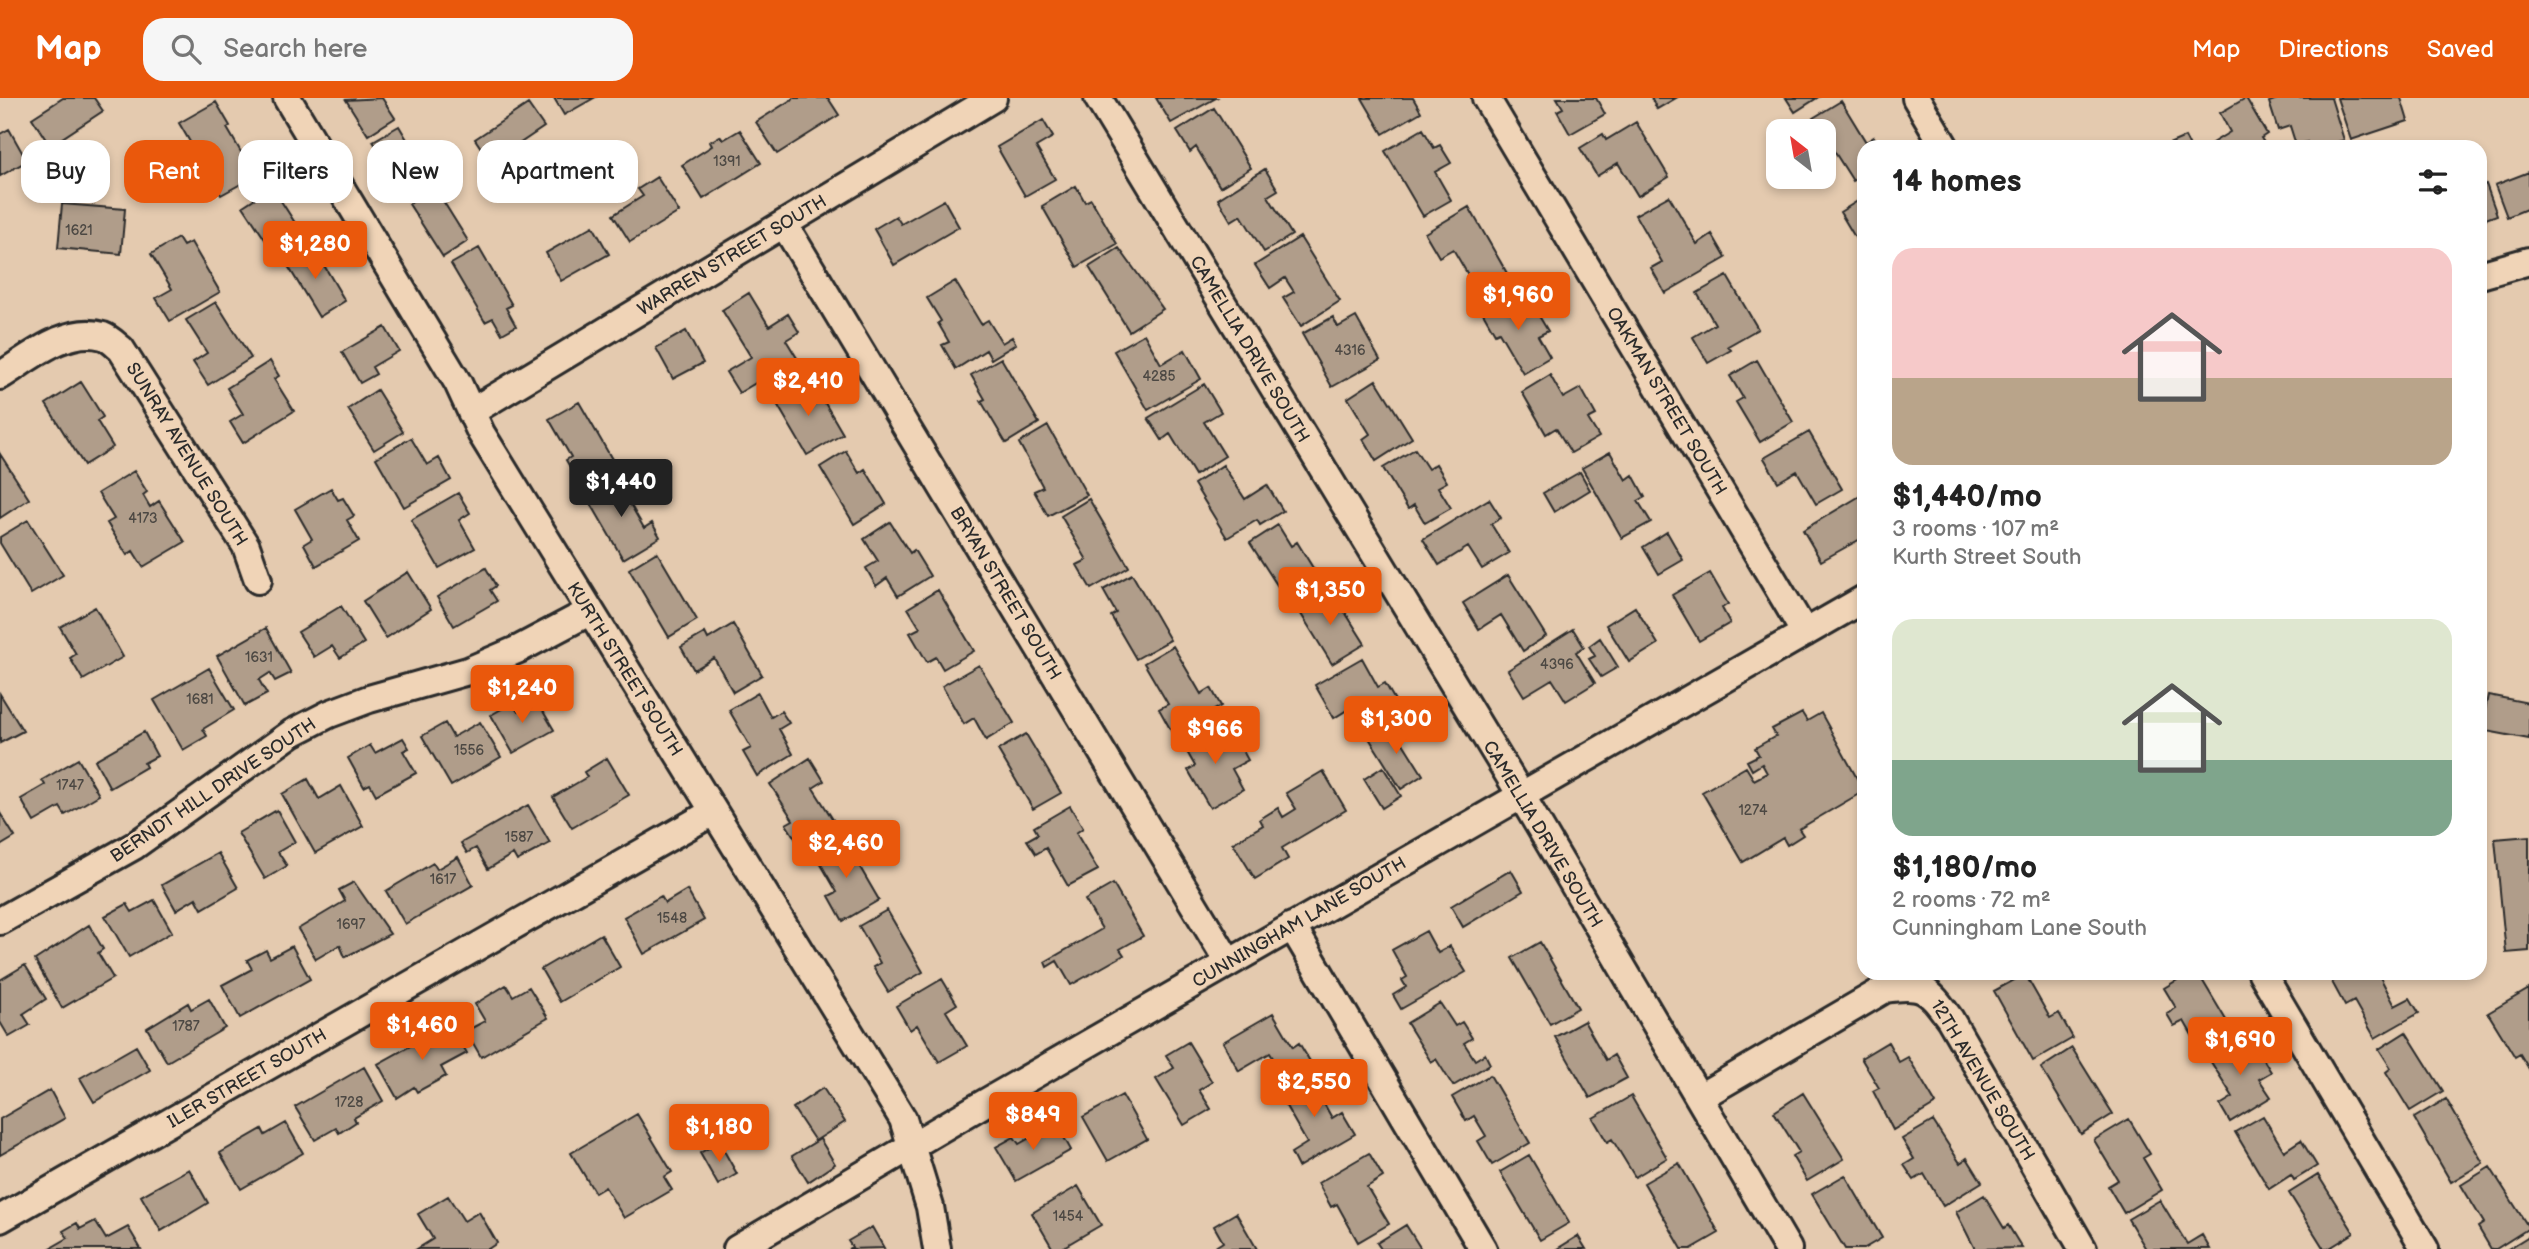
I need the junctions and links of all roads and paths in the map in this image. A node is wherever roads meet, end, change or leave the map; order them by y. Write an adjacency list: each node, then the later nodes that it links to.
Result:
1 (287, 98): 11 (street, KURTH STREET SOUTH)
2 (993, 98): 7 (street, WARREN STREET SOUTH)
3 (1097, 98): 16 (street, CAMELLIA DRIVE SOUTH)
4 (1486, 98): 15 (street, OAKMAN STREET SOUTH)
5 (1916, 98): 6 (street)
6 (1941, 140)
7 (784, 223): 11 (street, WARREN STREET SOUTH); 20 (street, BRYAN STREET SOUTH)
8 (2529, 261): 9 (street)
9 (2487, 273)
10 (0, 376): 12 (street, SUNRAY AVENUE SOUTH)
11 (471, 412): 14 (street, KURTH STREET SOUTH)
12 (258, 579)
13 (1857, 603): 15 (street, CUNNINGHAM LANE SOUTH)
14 (589, 612): 17 (street, KURTH STREET SOUTH); 18 (street, BERNDT HILL DRIVE SOUTH)
15 (1805, 633): 16 (street, CUNNINGHAM LANE SOUTH)
16 (1521, 795): 19 (street, CUNNINGHAM LANE SOUTH); 22 (street, CAMELLIA DRIVE SOUTH)
17 (713, 812): 23 (street, KURTH STREET SOUTH); 24 (street, ILER STREET SOUTH)
18 (0, 921)
19 (1292, 926): 20 (street, CUNNINGHAM LANE SOUTH); 27 (street)
20 (1228, 962): 23 (street, CUNNINGHAM LANE SOUTH)
21 (2266, 980): 30 (street)
22 (1700, 1097): 28 (street, CAMELLIA DRIVE SOUTH); 29 (street, 12TH AVENUE SOUTH)
23 (911, 1147): 25 (street, CUNNINGHAM LANE SOUTH); 26 (street, KURTH STREET SOUTH)
24 (0, 1219)
25 (737, 1249)
26 (937, 1249)
27 (1483, 1249)
28 (1788, 1249)
29 (2083, 1249)
30 (2425, 1249)

